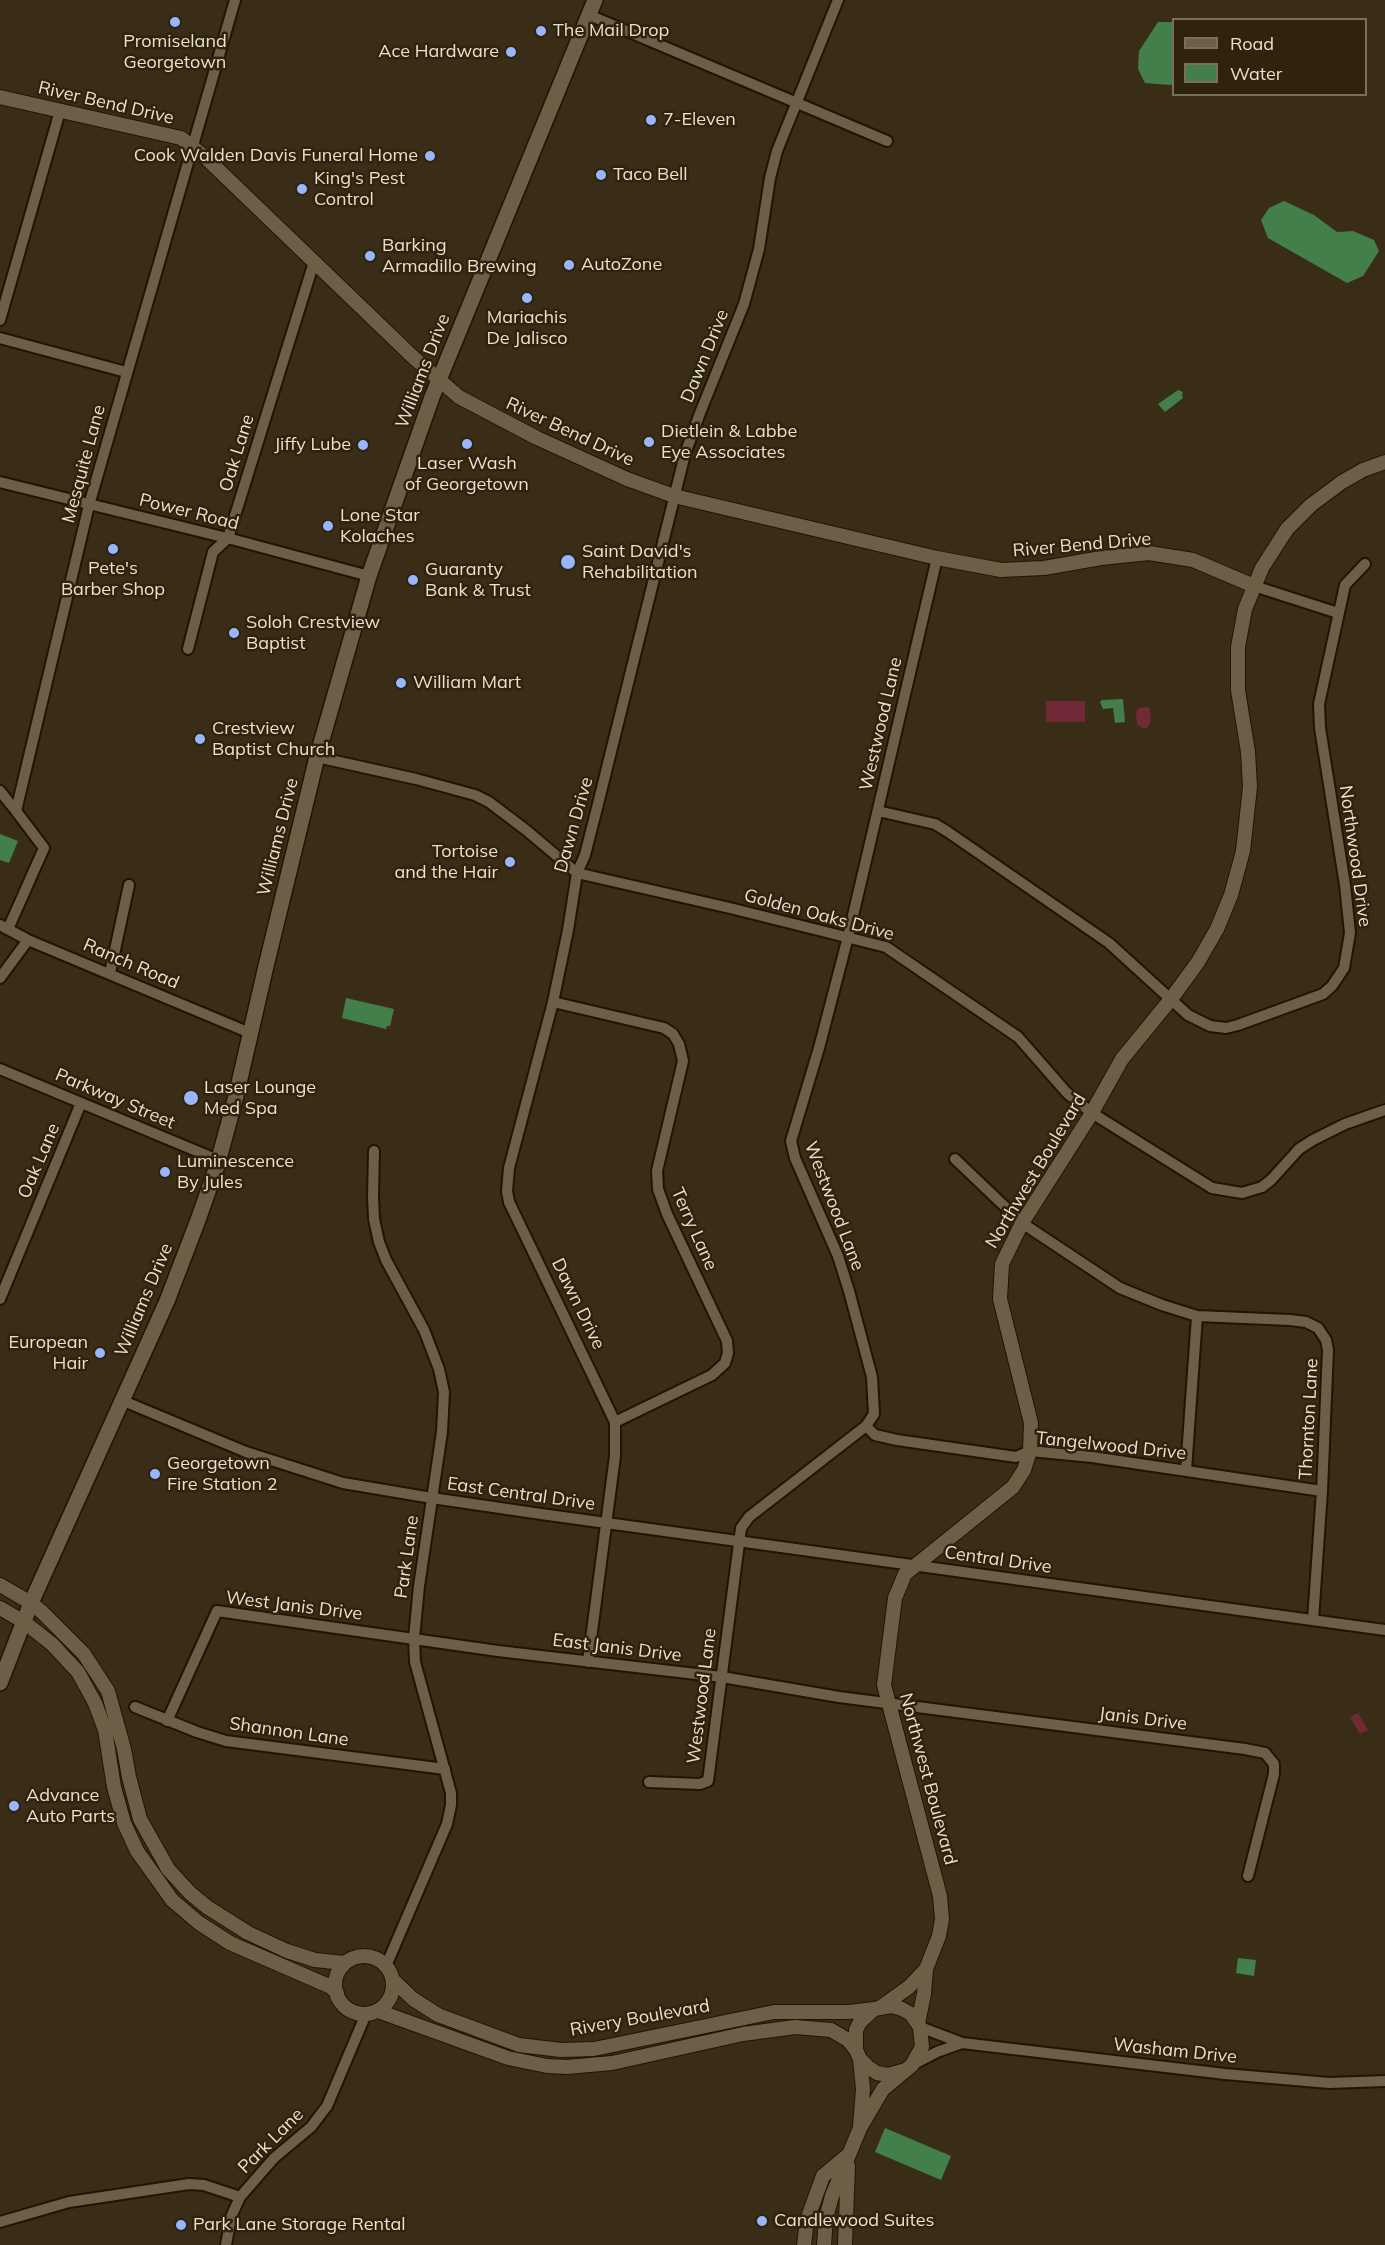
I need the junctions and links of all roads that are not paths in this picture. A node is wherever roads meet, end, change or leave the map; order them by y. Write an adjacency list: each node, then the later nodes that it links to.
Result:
1 (235, 0): 9 (street, Mesquite Lane)
2 (596, 0): 4 (main road, Williams Drive)
3 (838, 0): 6 (street, Dawn Drive)
4 (589, 15): 6 (street); 14 (main road, Williams Drive)
5 (0, 97): 7 (street, River Bend Drive)
6 (797, 102): 8 (street); 17 (street, Dawn Drive)
7 (60, 111): 9 (street, River Bend Drive); 11 (street)
8 (887, 141)
9 (193, 147): 10 (street, River Bend Drive); 13 (street, Mesquite Lane)
10 (314, 262): 14 (street, River Bend Drive); 19 (street, Oak Lane)
11 (0, 320)
12 (0, 338): 13 (street)
13 (126, 372): 18 (street, Mesquite Lane)
14 (438, 381): 17 (street, River Bend Drive); 22 (main road, Williams Drive)
15 (1385, 462): 23 (street, Northwest Boulevard)
16 (0, 482): 18 (street, Power Road)
17 (674, 496): 20 (street, River Bend Drive); 30 (street, Dawn Drive)
18 (89, 505): 19 (street, Power Road); 29 (street, Mesquite Lane)
19 (228, 538): 22 (street, Power Road); 25 (street, Oak Lane)
20 (937, 558): 23 (street, River Bend Drive); 28 (street, Westwood Lane)
21 (1365, 564): 24 (street, Northwood Drive)
22 (369, 576): 26 (main road, Williams Drive)
23 (1254, 586): 24 (street); 37 (street, Northwest Boulevard)
24 (1338, 613): 37 (street, Northwood Drive)
25 (188, 649)
26 (317, 758): 30 (street, Golden Oaks Drive); 39 (main road, Williams Drive)
27 (0, 791): 29 (street)
28 (878, 811): 33 (street, Westwood Lane); 37 (street, Northwood Drive)
29 (16, 812): 32 (street)
30 (577, 873): 33 (street, Golden Oaks Drive); 38 (street, Dawn Drive)
31 (129, 885): 35 (street)
32 (4, 927): 34 (street, Ranch Road)
33 (848, 937): 43 (street, Golden Oaks Drive); 52 (street, Westwood Lane)
34 (28, 940): 35 (street, Ranch Road); 36 (street)
35 (110, 973): 39 (street, Ranch Road)
36 (0, 978)
37 (1171, 999): 43 (street, Northwest Boulevard)
38 (553, 1002): 51 (street, Dawn Drive); 51 (street, Terry Lane)
39 (250, 1033): 46 (main road, Williams Drive)
40 (0, 1069): 41 (street, Parkway Street)
41 (81, 1103): 46 (street, Parkway Street); 48 (street, Oak Lane)
42 (1385, 1110): 43 (street, Golden Oaks Drive)
43 (1092, 1113): 47 (street, Northwest Boulevard)
44 (374, 1151): 56 (street, Park Lane)
45 (955, 1159): 47 (street, Thornton Lane)
46 (219, 1160): 50 (main road, Williams Drive)
47 (1023, 1223): 49 (street, Thornton Lane); 53 (street, Northwest Boulevard)
48 (0, 1299)
49 (1197, 1316): 54 (street); 55 (street, Thornton Lane)
50 (121, 1400): 56 (street, East Central Drive); 61 (main road, Williams Drive)
51 (615, 1422): 57 (street, Dawn Drive)
52 (866, 1426): 53 (street, Tangelwood Drive); 58 (street, Westwood Lane)
53 (1030, 1451): 54 (street, Tangelwood Drive); 59 (street, Northwest Boulevard)
54 (1186, 1470): 55 (street, Tangelwood Drive)
55 (1322, 1491): 63 (street, Thornton Lane)
56 (432, 1498): 57 (street, East Central Drive); 66 (street, Park Lane)
57 (606, 1523): 58 (street, Central Drive); 67 (street, Dawn Drive)
58 (739, 1540): 59 (street, Central Drive); 68 (street, Westwood Lane)
59 (915, 1565): 63 (street, Central Drive); 70 (street, Northwest Boulevard)
60 (0, 1585): 61 (street)
61 (31, 1603): 64 (main road, Williams Drive); 76 (street)
62 (0, 1608): 64 (street)
63 (1313, 1620): 65 (street, Central Drive)
64 (24, 1622): 69 (main road, Williams Drive); 80 (street)
65 (1385, 1630)
66 (414, 1638): 67 (street, East Janis Drive); 72 (street, West Janis Drive); 73 (street, Park Lane)
67 (588, 1662): 68 (street, East Janis Drive)
68 (722, 1677): 70 (street, East Janis Drive); 74 (street, Westwood Lane)
69 (0, 1683)
70 (888, 1703): 75 (street, Janis Drive); 78 (street, Northwest Boulevard)
71 (135, 1707): 72 (street, Shannon Lane)
72 (167, 1721): 73 (street, Shannon Lane)
73 (444, 1769): 77 (street, Park Lane)
74 (649, 1782)
75 (1248, 1876)
76 (345, 1963): 77 (street); 80 (street)
77 (386, 1966): 79 (street)
78 (926, 1969): 81 (street, Northwest Boulevard); 84 (street, Northwest Boulevard)
79 (393, 1980): 82 (street); 88 (street, Rivery Boulevard)
80 (337, 1993): 82 (street)
81 (878, 2008): 83 (street, Rivery Boulevard); 84 (street); 89 (street)
82 (372, 2012): 91 (street, Rivery Boulevard); 96 (street, Park Lane)
83 (739, 2018): 85 (street); 86 (street, Rivery Boulevard)
84 (919, 2025): 87 (street, Washam Drive); 92 (street)
85 (743, 2034): 89 (street, Rivery Boulevard); 90 (street, Rivery Boulevard)
86 (631, 2040): 88 (street, Rivery Boulevard); 90 (street)
87 (962, 2043): 92 (street, Washam Drive); 93 (street, Washam Drive)
88 (519, 2045): 91 (street)
89 (858, 2055): 92 (street); 94 (street)
90 (636, 2057): 91 (street, Rivery Boulevard)
91 (518, 2061)
92 (909, 2068): 94 (street)
93 (1385, 2081)
94 (860, 2128): 95 (street)
95 (848, 2155): 98 (street); 100 (street); 101 (street)
96 (240, 2197): 97 (street, Park Lane); 99 (street)
97 (0, 2222)
98 (824, 2243)
99 (226, 2245)
100 (804, 2245)
101 (845, 2245)

